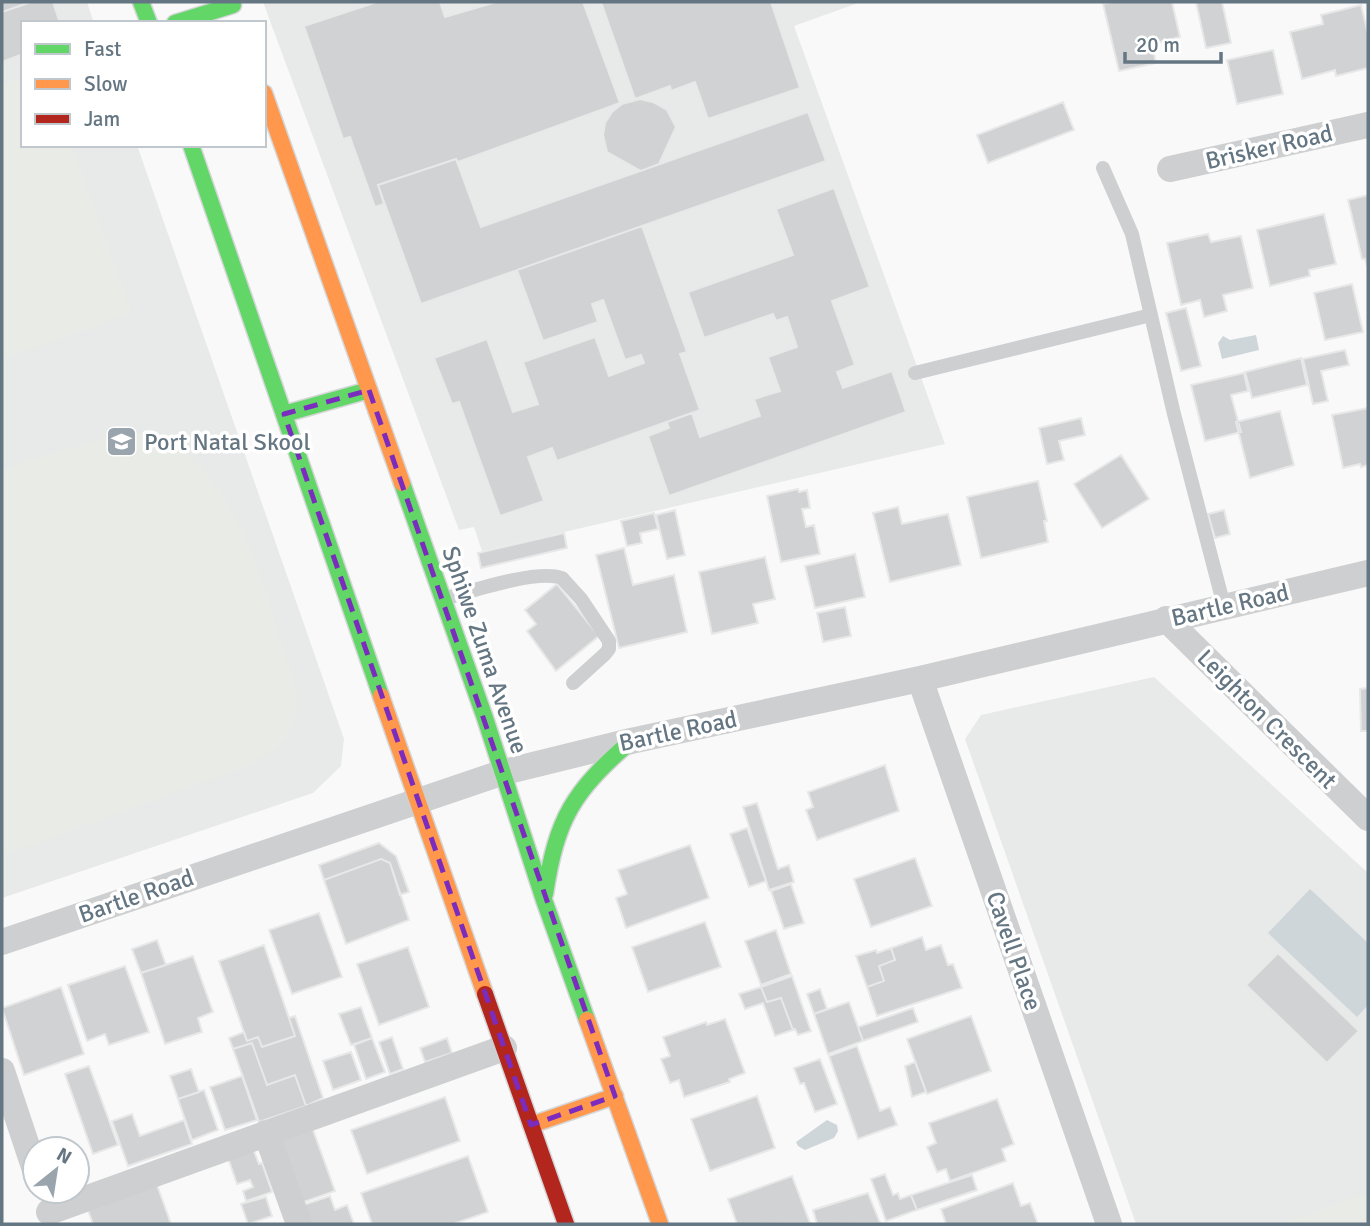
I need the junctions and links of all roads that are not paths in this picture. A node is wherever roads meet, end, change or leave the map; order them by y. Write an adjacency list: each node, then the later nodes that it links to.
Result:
1 (141, 2): 3 (street)
2 (233, 3): 4 (street); 5 (street)
3 (148, 21)
4 (181, 21)
5 (239, 21)
6 (266, 99): 13 (street, Sphiwe Zuma Avenue)
7 (1368, 125): 10 (street, Brisker Road)
8 (192, 147): 14 (street)
9 (1103, 168): 11 (lane)
10 (1170, 169)
11 (1151, 315): 12 (lane); 17 (lane)
12 (915, 373)
13 (369, 390): 14 (street); 16 (street, Sphiwe Zuma Avenue)
14 (284, 414): 23 (street)
15 (1368, 573): 17 (street, Bartle Road)
16 (443, 599): 20 (lane); 22 (street, Sphiwe Zuma Avenue)
17 (1224, 606): 18 (street, Bartle Road)
18 (1166, 619): 19 (street, Bartle Road); 24 (street, Leighton Crescent)
19 (920, 679): 21 (street, Bartle Road); 37 (street, Cavell Place)
20 (573, 683)
21 (631, 741): 22 (street, Bartle Road); 25 (street)
22 (504, 772): 23 (street, Bartle Road); 25 (street, Sphiwe Zuma Avenue)
23 (417, 801): 26 (street, Bartle Road); 27 (street)
24 (1368, 818)
25 (544, 900): 29 (street, Sphiwe Zuma Avenue)
26 (2, 942)
27 (504, 1048): 30 (street); 31 (street)
28 (2, 1071): 32 (street)
29 (615, 1096): 30 (street); 36 (street, Sphiwe Zuma Avenue)
30 (531, 1125): 35 (street)
31 (267, 1133): 33 (street); 34 (street)
32 (23, 1135)
33 (48, 1209)
34 (299, 1224)
35 (566, 1224)
36 (660, 1224)
37 (1109, 1224)

